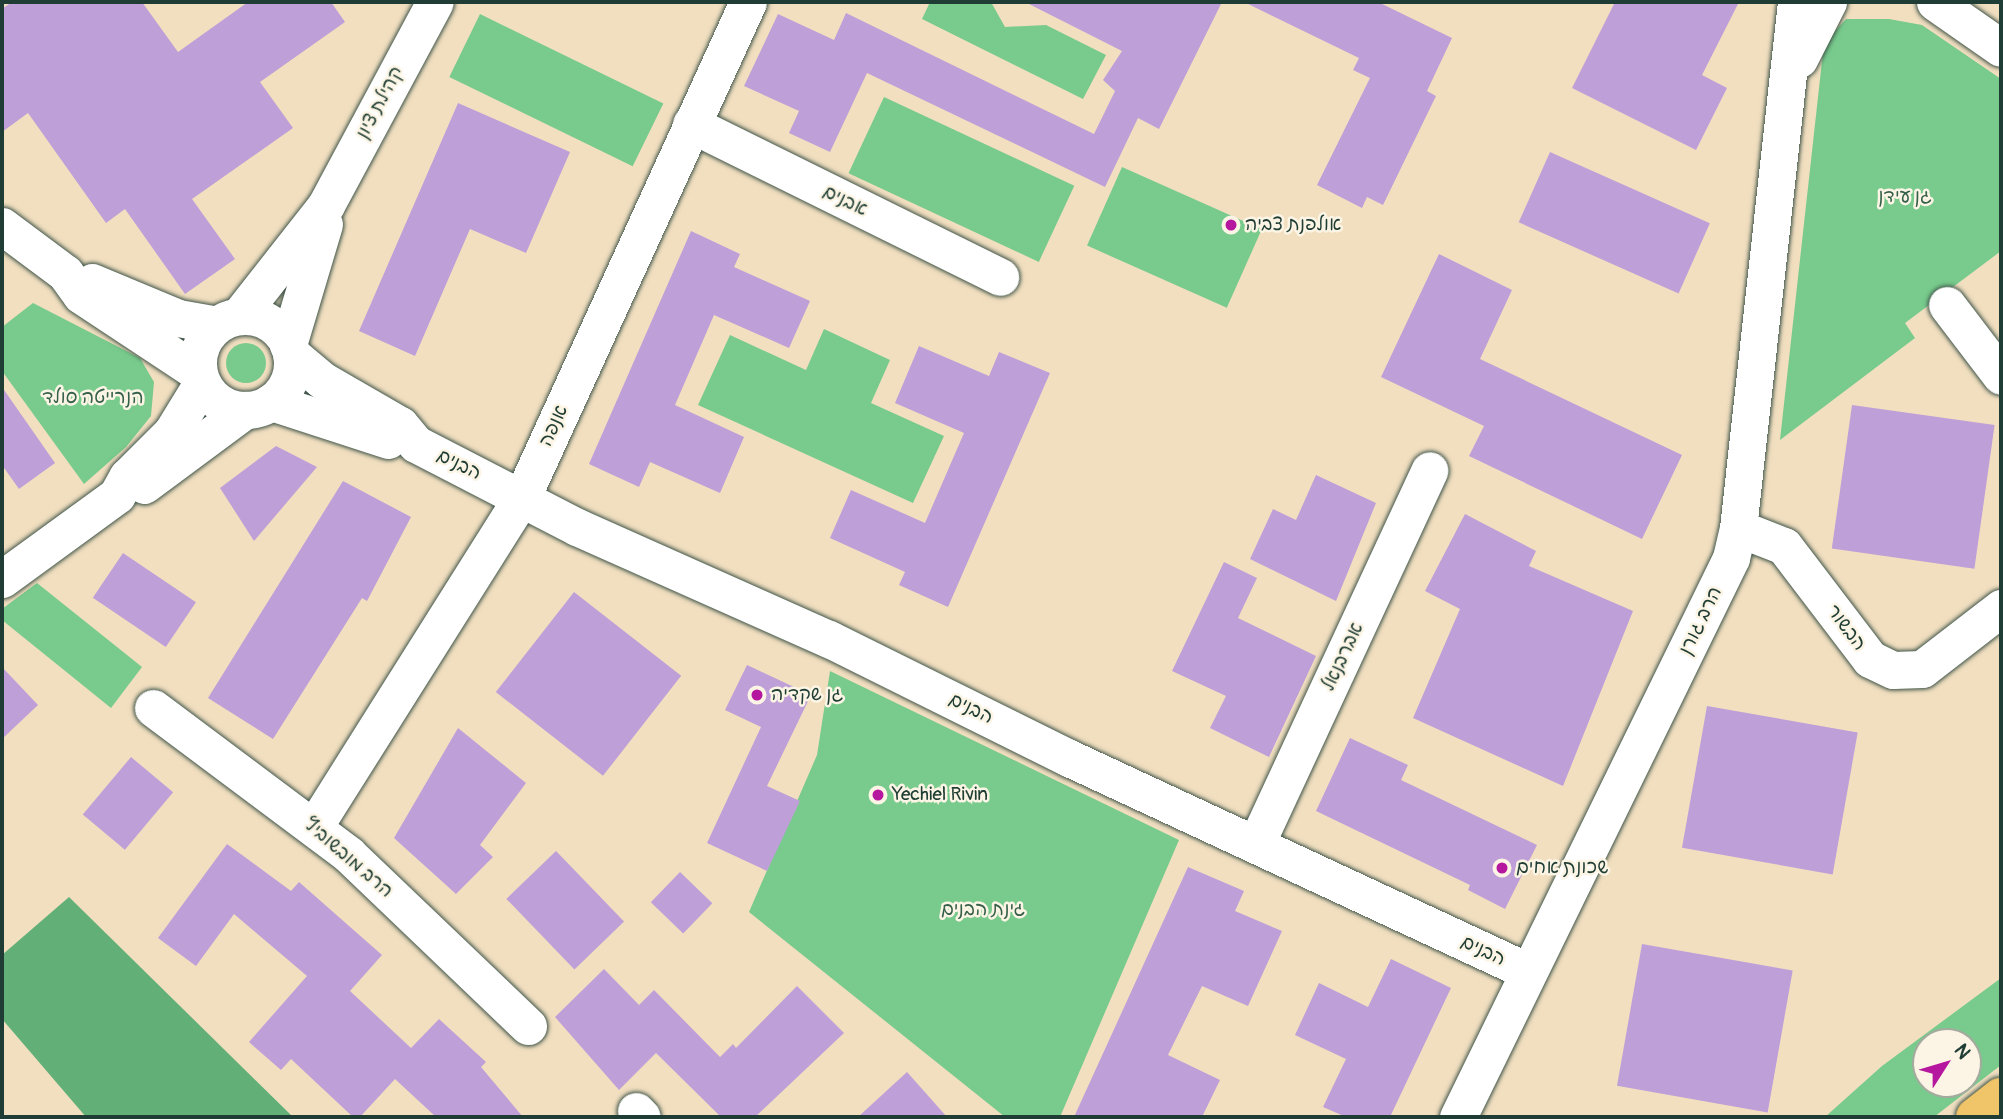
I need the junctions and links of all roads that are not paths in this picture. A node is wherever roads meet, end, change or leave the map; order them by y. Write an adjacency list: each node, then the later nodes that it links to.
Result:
1 (435, 2): 9 (street, קהילת ציון)
2 (748, 2): 8 (street, אנפה)
3 (1796, 2): 7 (street, הרב גורן)
4 (1828, 2): 7 (street, הרב גורן)
5 (1935, 2): 6 (street)
6 (2001, 48)
7 (1789, 79): 23 (street, הרב גורן)
8 (691, 124): 12 (street, אבנים); 22 (street, אנפה)
9 (326, 205): 14 (street, קהילת ציון); 15 (street, קהילת ציון)
10 (2, 226): 11 (street)
11 (65, 273): 14 (street); 17 (street)
12 (1000, 277)
13 (1947, 305): 16 (street)
14 (227, 321): 15 (street); 17 (street)
15 (289, 349): 18 (street); 19 (street, הבנים)
16 (2001, 376)
17 (200, 378): 18 (street); 21 (street)
18 (258, 406): 19 (street, הבנים); 21 (street)
19 (416, 444): 22 (street, הבנים)
20 (1430, 470): 28 (street, אברבנאל)
21 (117, 495): 24 (street)
22 (523, 495): 27 (street, אנפה); 28 (street, הבנים)
23 (1738, 528): 25 (street, הבשור); 29 (street, הרב גורן)
24 (2, 579)
25 (2001, 608)
26 (153, 708): 27 (street, הרב מובשוביץ)
27 (314, 827): 30 (street, הרב מובשוביץ)
28 (1256, 844): 29 (street, הבנים)
29 (1527, 971): 32 (street, הרב גורן)
30 (528, 1026)
31 (2001, 1097): 33 (main road)
32 (1458, 1117)
33 (1975, 1117)

